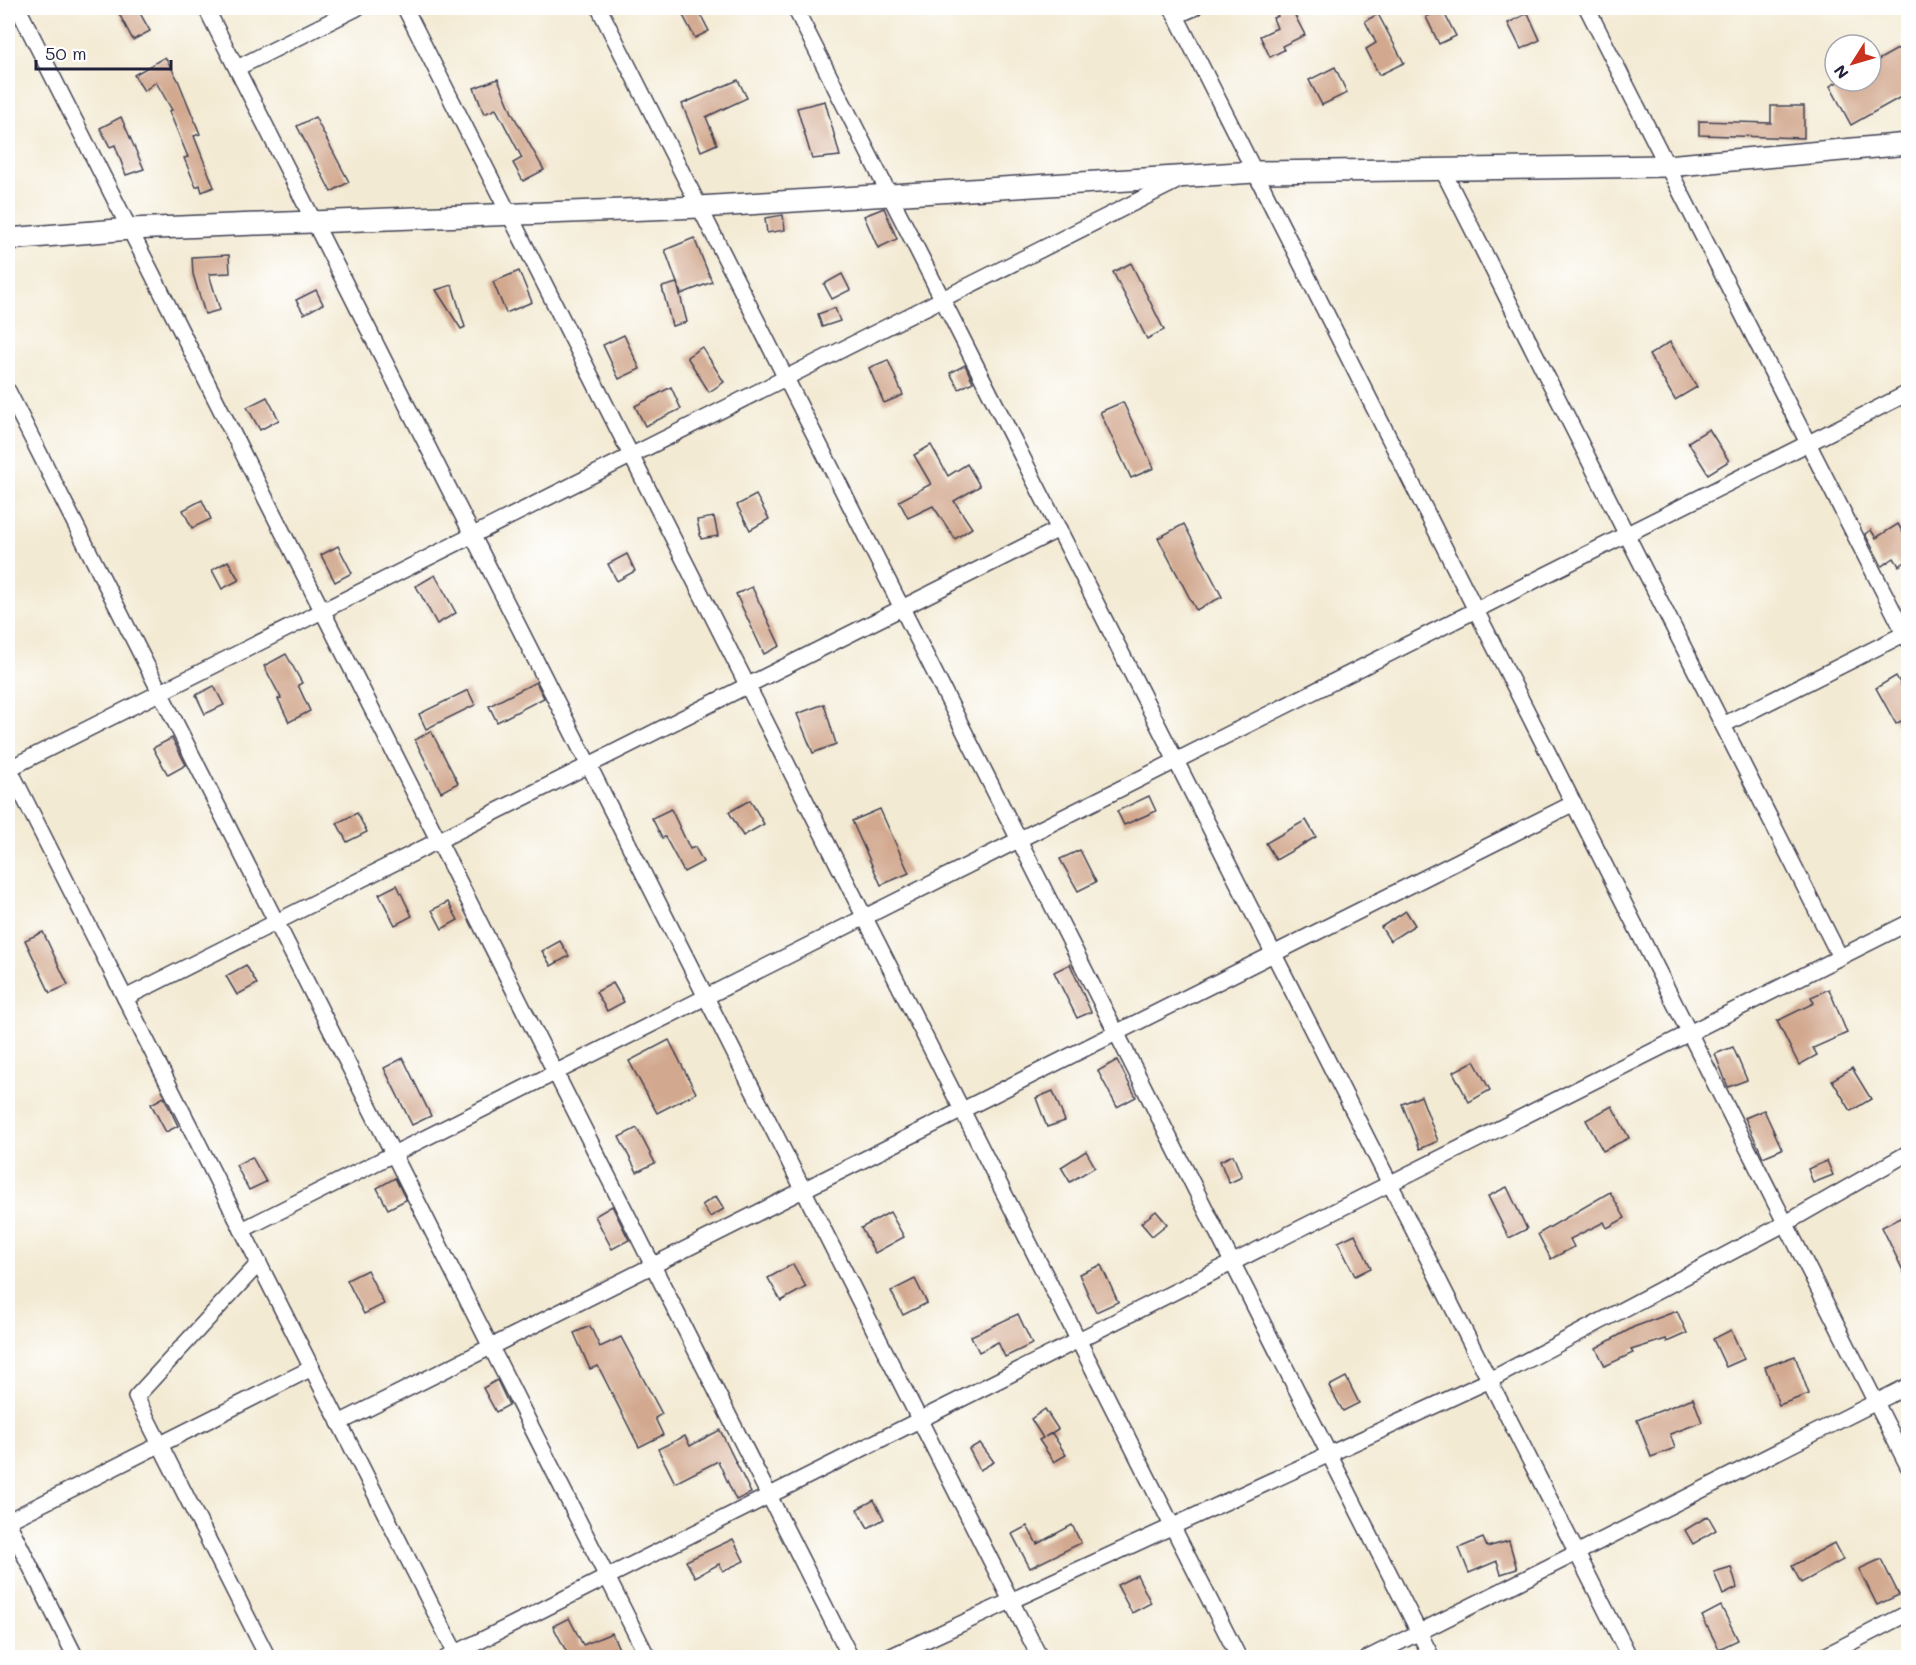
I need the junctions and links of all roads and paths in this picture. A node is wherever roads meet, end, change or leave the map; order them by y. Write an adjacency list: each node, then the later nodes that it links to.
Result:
1 (18, 8): 20 (street)
2 (206, 8): 10 (street)
3 (357, 8): 10 (street)
4 (405, 8): 18 (street)
5 (599, 8): 17 (street)
6 (795, 8): 16 (street)
7 (1194, 8): 9 (street)
8 (1587, 8): 12 (street)
9 (1174, 12): 14 (street)
10 (237, 68): 19 (street)
11 (1908, 144): 12 (street)
12 (1667, 166): 13 (street); 26 (street)
13 (1442, 169): 14 (street); 29 (street)
14 (1255, 172): 15 (street); 33 (street)
15 (1187, 176): 16 (street); 22 (street)
16 (891, 196): 17 (street); 22 (street)
17 (699, 207): 18 (street); 23 (street)
18 (510, 214): 19 (street); 27 (street)
19 (315, 222): 20 (street); 30 (street)
20 (130, 229): 21 (street); 32 (street)
21 (8, 238)
22 (943, 299): 23 (street); 28 (street)
23 (786, 378): 27 (street); 31 (street)
24 (8, 391): 36 (street)
25 (1908, 393): 26 (street)
26 (1808, 443): 29 (street); 34 (street)
27 (631, 455): 30 (street); 35 (street)
28 (1059, 529): 31 (street); 38 (street)
29 (1627, 534): 33 (street); 37 (street)
30 (473, 535): 32 (street); 39 (street)
31 (902, 608): 35 (street); 42 (street)
32 (322, 610): 36 (street); 43 (street)
33 (1476, 610): 38 (street); 41 (street)
34 (1907, 635): 37 (street)
35 (748, 685): 39 (street); 44 (street)
36 (160, 692): 40 (street); 45 (street)
37 (1723, 725): 48 (street)
38 (1176, 760): 42 (street); 47 (street)
39 (589, 765): 43 (street); 49 (street)
40 (8, 768): 50 (street)
41 (1574, 803): 47 (street); 52 (street)
42 (1019, 840): 44 (street); 51 (street)
43 (439, 841): 45 (street); 53 (street)
44 (865, 917): 49 (street); 54 (street)
45 (276, 922): 50 (street); 56 (street)
46 (1908, 923): 48 (street)
47 (1274, 953): 51 (street); 57 (street)
48 (1840, 957): 52 (street)
49 (706, 997): 53 (street); 58 (street)
50 (125, 998): 60 (street)
51 (1116, 1032): 54 (street); 62 (street)
52 (1690, 1033): 57 (street); 59 (street)
53 (556, 1072): 56 (street); 63 (street)
54 (962, 1110): 58 (street); 64 (street)
55 (1908, 1153): 59 (street)
56 (393, 1154): 60 (street); 65 (street)
57 (1390, 1183): 62 (street); 67 (street)
58 (804, 1189): 63 (street); 70 (street)
59 (1786, 1223): 67 (street); 69 (street)
60 (242, 1230): 61 (street)
61 (259, 1263): 66 (street); 72 (street)
62 (1233, 1263): 64 (street); 73 (street)
63 (653, 1265): 65 (street); 75 (street)
64 (1078, 1340): 70 (street); 77 (street)
65 (490, 1347): 71 (street); 79 (street)
66 (312, 1368): 71 (street); 72 (street)
67 (1490, 1380): 73 (street); 78 (street)
68 (1908, 1386): 69 (street)
69 (1876, 1402): 74 (street); 78 (street)
70 (920, 1419): 75 (street); 80 (street)
71 (339, 1423): 83 (street)
72 (160, 1444): 76 (street); 85 (street)
73 (1329, 1454): 77 (street); 82 (street)
74 (1908, 1466)
75 (769, 1495): 79 (street); 87 (street)
76 (8, 1521): 84 (street)
77 (1172, 1526): 80 (street); 90 (street)
78 (1577, 1552): 82 (street); 93 (street)
79 (607, 1577): 83 (street); 86 (street)
80 (1011, 1600): 88 (street); 89 (street)
81 (1908, 1613): 94 (street)
82 (1419, 1632): 91 (street); 92 (street)
83 (453, 1656)
84 (76, 1658)
85 (268, 1658)
86 (648, 1658)
87 (851, 1658)
88 (887, 1658)
89 (1040, 1658)
90 (1239, 1658)
91 (1368, 1658)
92 (1432, 1658)
93 (1630, 1658)
94 (1821, 1658)

